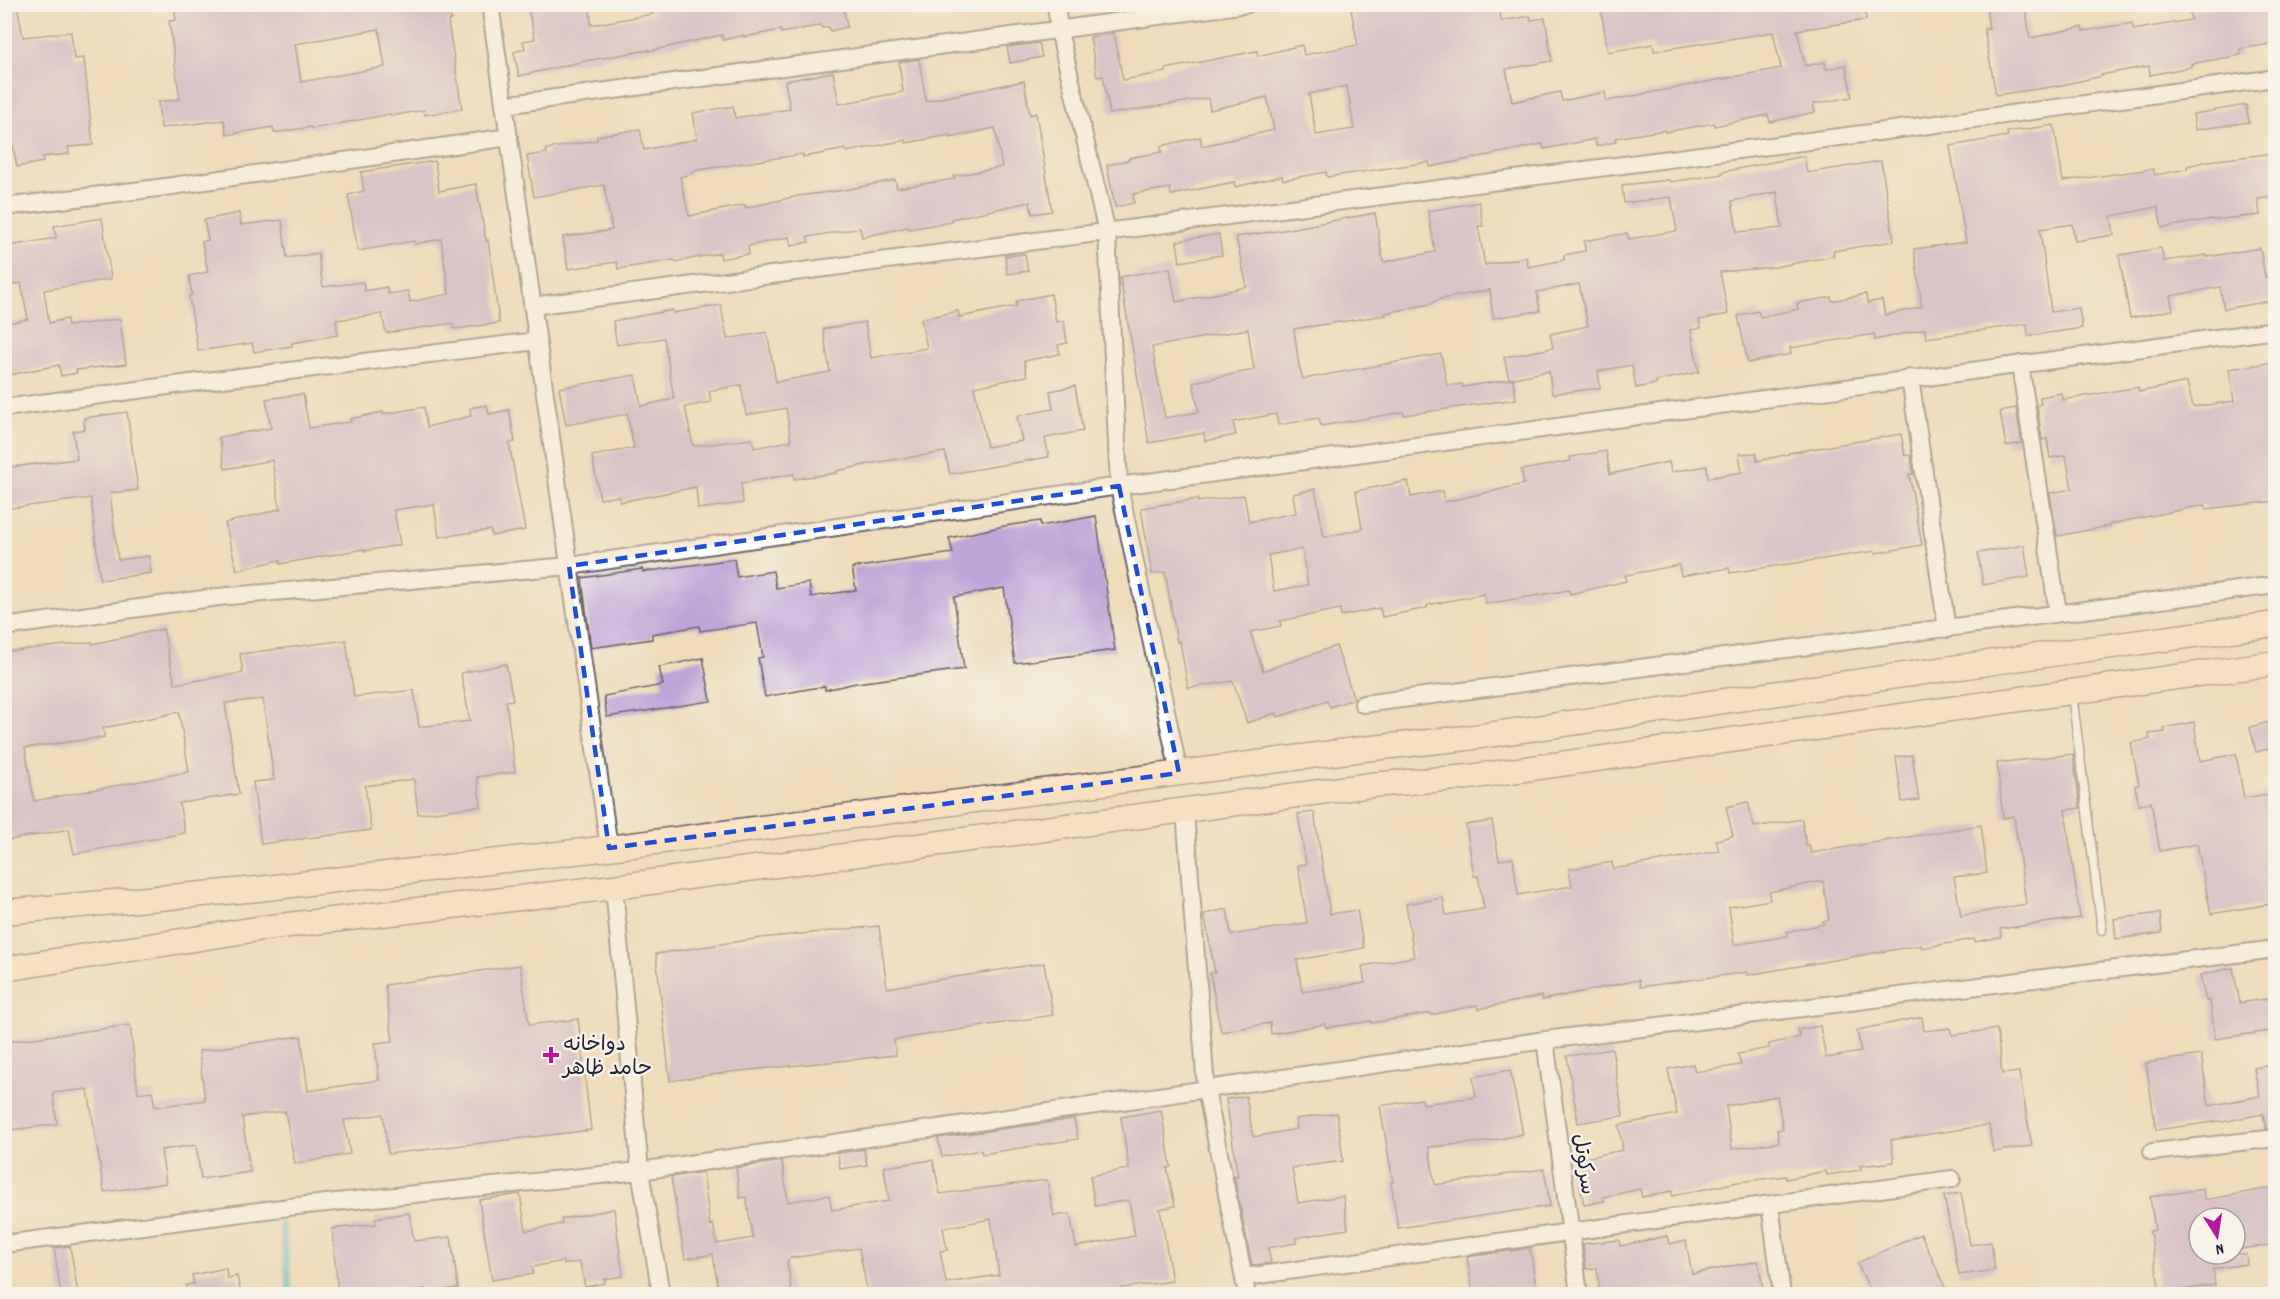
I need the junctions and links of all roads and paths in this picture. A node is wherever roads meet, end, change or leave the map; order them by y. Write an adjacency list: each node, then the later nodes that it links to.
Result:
1 (490, 4): 6 (street)
2 (1056, 4): 4 (street)
3 (1247, 4): 4 (street)
4 (1059, 31): 6 (street); 9 (street)
5 (2276, 78): 9 (street)
6 (504, 105): 7 (street)
7 (509, 137): 8 (street); 10 (street)
8 (4, 207)
9 (1107, 232): 10 (street); 16 (street)
10 (532, 306): 12 (street)
11 (2276, 330): 13 (street)
12 (537, 341): 15 (street); 17 (street)
13 (2020, 364): 14 (street); 19 (street)
14 (1910, 378): 16 (street); 22 (street)
15 (4, 408)
16 (1119, 486): 17 (street); 28 (street)
17 (569, 566): 21 (street); 32 (street)
18 (2276, 585): 19 (street)
19 (2058, 613): 22 (street)
20 (2276, 624): 26 (main road)
21 (4, 627)
22 (1947, 629): 25 (street)
23 (2276, 663): 24 (main road)
24 (2071, 690): 29 (main road); 35 (lane)
25 (1363, 704)
26 (1467, 738): 27 (main road); 29 (main road)
27 (1363, 748): 28 (main road); 30 (main road)
28 (1179, 773): 32 (main road)
29 (1469, 777): 30 (main road)
30 (1371, 785): 31 (main road)
31 (1185, 811): 33 (main road); 39 (street)
32 (609, 848): 34 (main road)
33 (614, 887): 37 (main road); 42 (street)
34 (4, 912)
35 (2102, 930)
36 (2276, 949): 38 (street)
37 (4, 969)
38 (1545, 1040): 39 (street); 45 (street, سرکوتل)
39 (1206, 1089): 42 (street); 47 (street)
40 (2276, 1138): 41 (street)
41 (2152, 1152)
42 (640, 1171): 46 (street); 48 (street)
43 (1952, 1179): 44 (street)
44 (1770, 1205): 45 (street); 51 (street)
45 (1571, 1232): 47 (street); 50 (street, سرکوتل)
46 (4, 1244)
47 (1245, 1277): 49 (street)
48 (660, 1294)
49 (1247, 1294)
50 (1579, 1294)
51 (1782, 1294)

